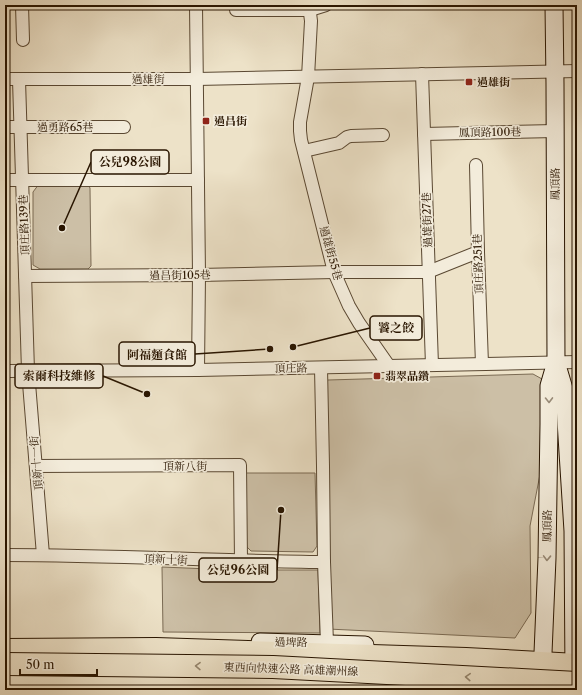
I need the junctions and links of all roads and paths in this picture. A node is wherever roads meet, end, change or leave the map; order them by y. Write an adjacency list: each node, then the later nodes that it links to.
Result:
1 (22, 5): 7 (street)
2 (196, 5): 13 (street)
3 (326, 5): 5 (street)
4 (554, 5): 9 (main road, 鳳頂路)
5 (309, 7): 6 (street); 11 (street, 過雄街55巷)
6 (236, 10)
7 (23, 40)
8 (577, 71): 9 (street, 過雄街)
9 (555, 72): 10 (street, 過雄街); 18 (main road, 鳳頂路)
10 (422, 74): 11 (street, 過雄街); 19 (street, 過雄街27巷)
11 (308, 77): 13 (street, 過雄街); 21 (street, 過雄街55巷)
12 (5, 79): 14 (street, 過雄街)
13 (197, 79): 14 (street, 過雄街); 25 (street)
14 (19, 80): 17 (street, 頂庄路139巷)
15 (124, 126): 17 (street, 過勇路65巷)
16 (5, 127): 17 (street, 過勇路65巷)
17 (20, 127): 24 (street, 頂庄路139巷)
18 (555, 130): 19 (street, 鳳頂路100巷); 31 (main road, 鳳頂路)
19 (424, 134): 28 (street, 過雄街27巷)
20 (383, 135): 21 (street)
21 (304, 151): 27 (street, 過雄街55巷)
22 (476, 165): 26 (street, 頂庄路251巷)
23 (5, 180): 24 (street)
24 (22, 180): 25 (street); 30 (street, 頂庄路139巷)
25 (198, 180): 29 (street)
26 (478, 252): 28 (street); 33 (street, 頂庄路251巷)
27 (334, 272): 28 (street, 過昌街105巷); 29 (street, 過昌街105巷); 35 (street, 過雄街55巷)
28 (428, 272): 34 (street, 過雄街27巷)
29 (198, 275): 30 (street, 過昌街105巷); 37 (street)
30 (25, 276): 39 (street, 頂庄路139巷)
31 (556, 362): 32 (street, 頂庄路); 33 (street, 頂庄路); 48 (main road, 鳳頂路, one-way to 48); 50 (main road, 鳳頂路)
32 (577, 362)
33 (482, 364): 34 (street, 頂庄路)
34 (432, 365): 35 (street, 頂庄路)
35 (389, 366): 36 (street, 頂庄路)
36 (321, 368): 37 (street, 頂庄路); 44 (street)
37 (198, 370): 39 (street, 頂庄路)
38 (5, 371): 39 (street, 頂庄路)
39 (28, 371): 40 (street, 頂新十一街)
40 (36, 466): 42 (street, 頂新十一街); 43 (street, 頂新八街)
41 (5, 555): 42 (street, 頂新十街)
42 (43, 555): 43 (street, 頂新十街)
43 (241, 561): 44 (street, 頂新十街)
44 (324, 562): 46 (street)
45 (5, 641): 46 (main road, 過埤路)
46 (327, 643): 48 (main road, 過埤路)
47 (5, 650): 48 (highway)
48 (543, 657): 50 (highway); 55 (main road, 鳳頂路)
49 (5, 664): 50 (highway, 東西向快速公路 高雄潮州線, one-way to 49, bridge)
50 (576, 664): 56 (main road, 鳳頂路)
51 (5, 678): 54 (highway, 東西向快速公路 高雄潮州線)
52 (5, 687): 53 (highway)
53 (100, 690)
54 (443, 690)
55 (544, 690)
56 (574, 690)

